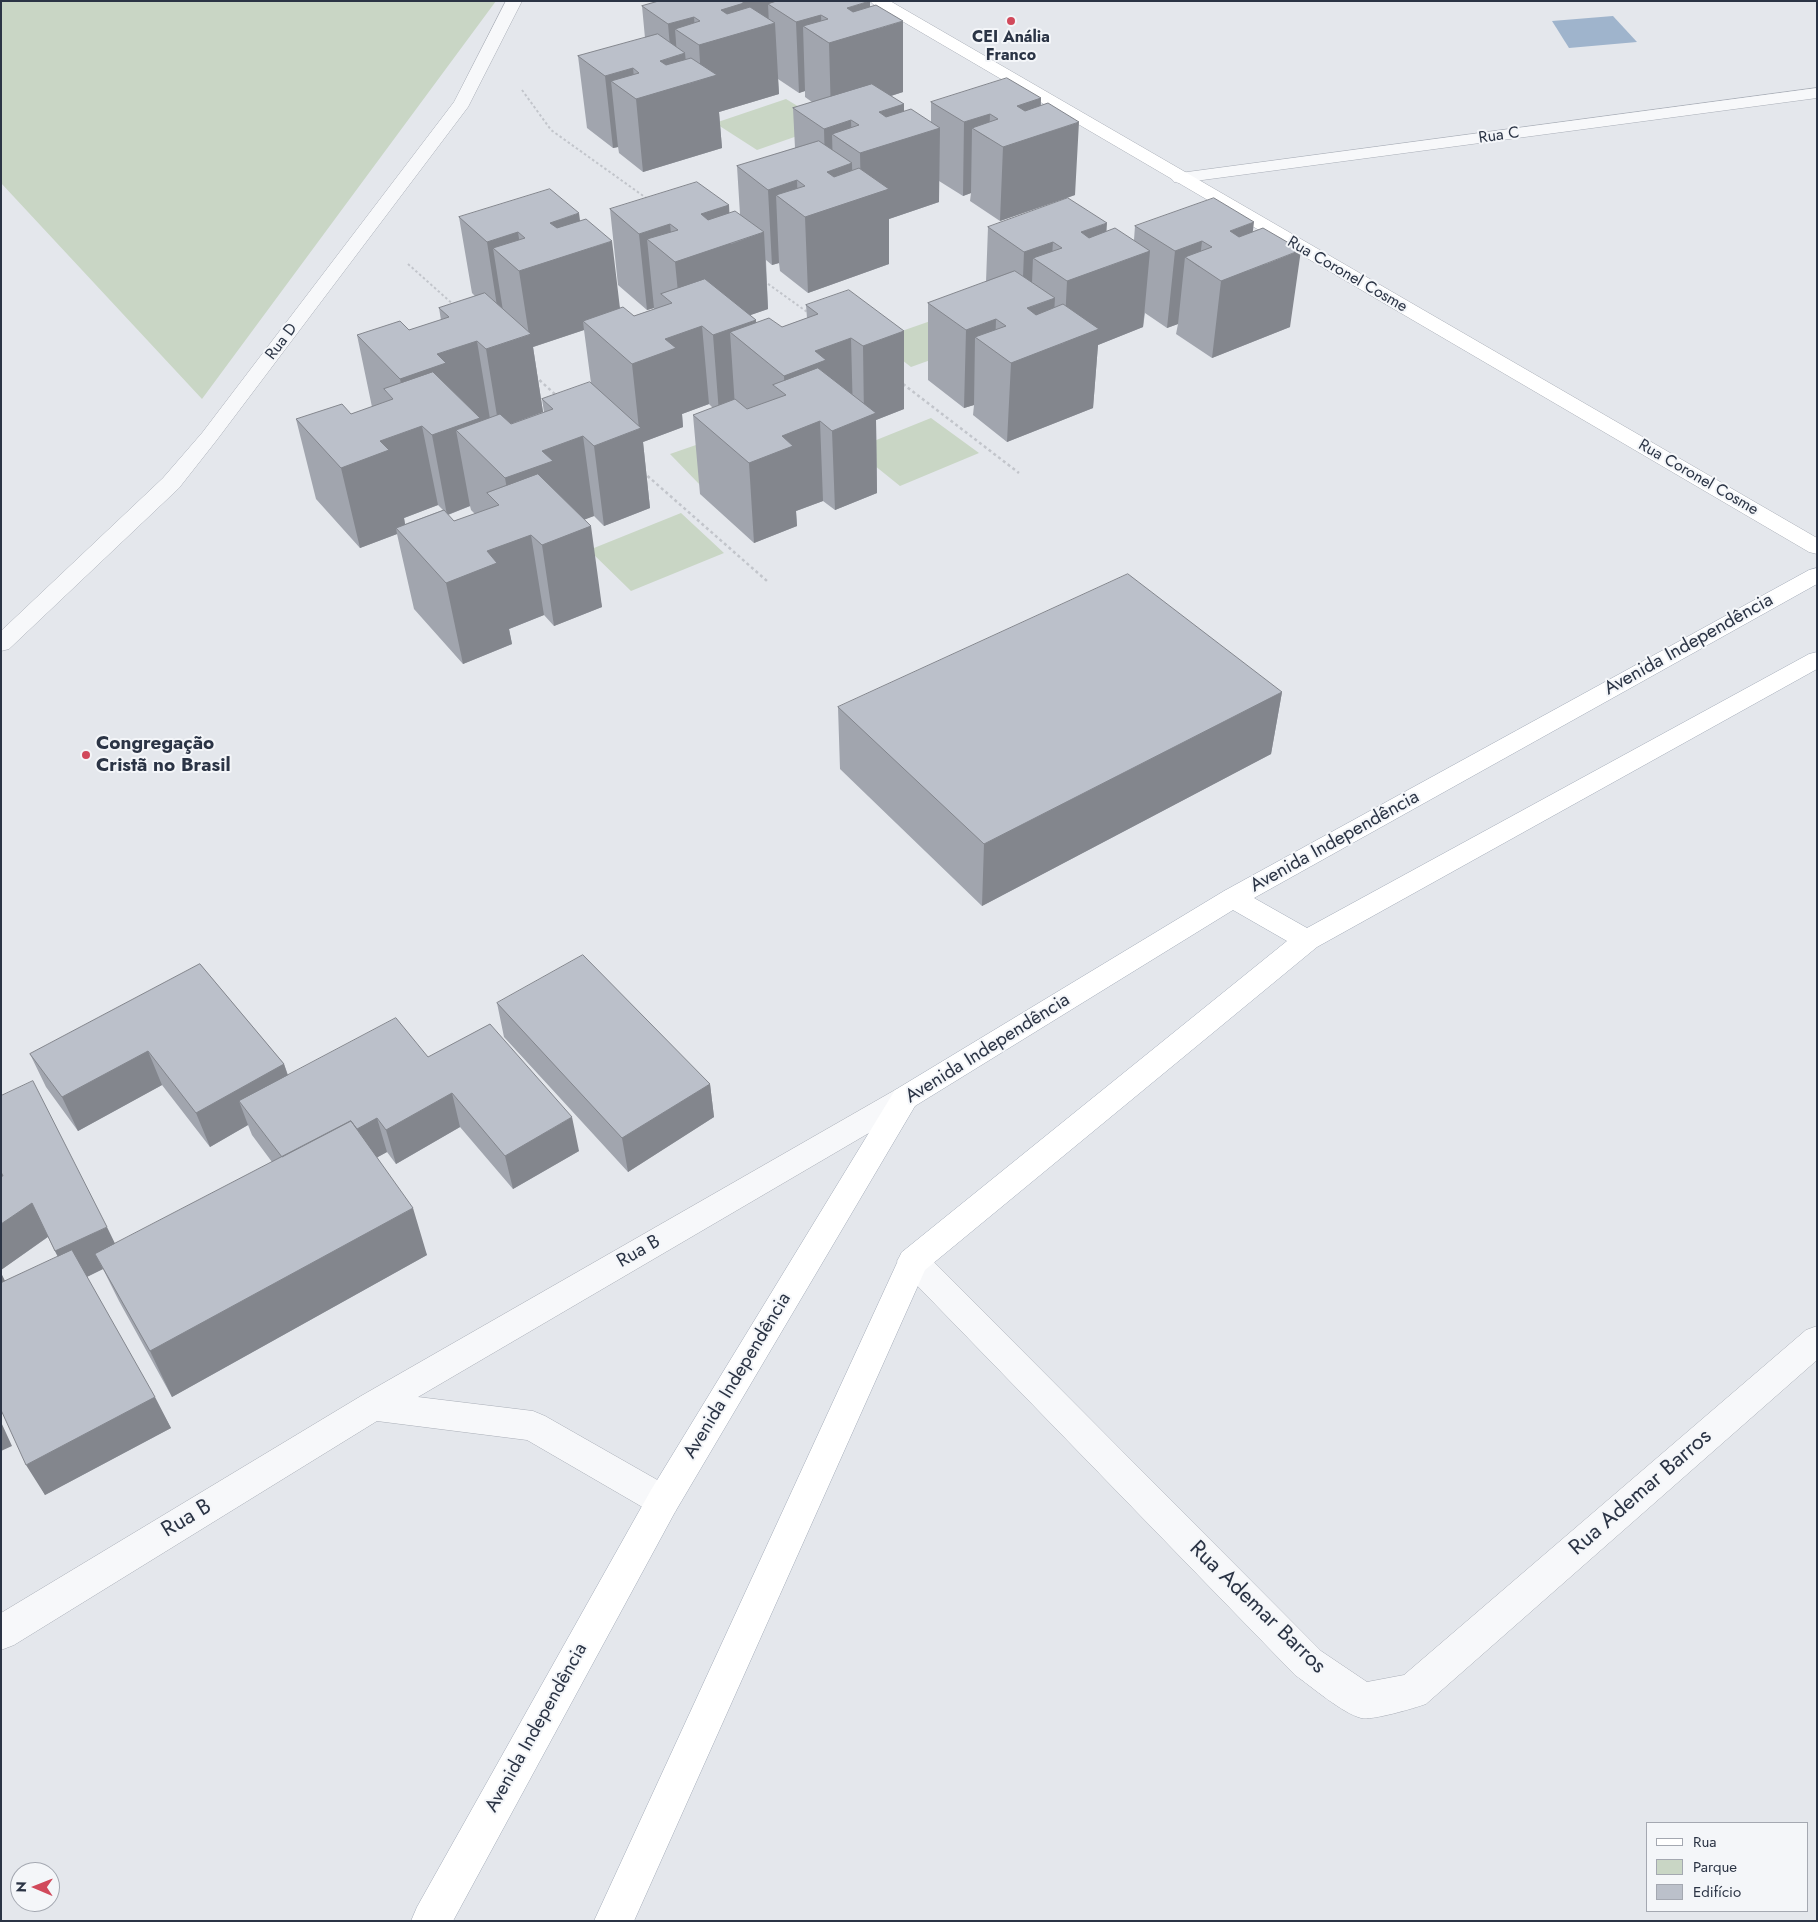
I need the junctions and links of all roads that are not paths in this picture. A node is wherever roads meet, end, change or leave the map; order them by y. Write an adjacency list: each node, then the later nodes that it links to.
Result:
1 (514, 1): 7 (street, Rua D)
2 (878, 1): 4 (main road, Rua Coronel Cosme)
3 (1817, 93): 4 (street, Rua C)
4 (1180, 178): 5 (main road, Rua Coronel Cosme)
5 (1817, 547)
6 (1817, 575): 9 (main road, Avenida Independência)
7 (1, 644)
8 (1817, 659): 10 (main road)
9 (1233, 898): 10 (main road); 11 (main road, Avenida Independência)
10 (1307, 940): 12 (main road)
11 (905, 1098): 14 (street, Rua B); 15 (main road, Avenida Independência)
12 (913, 1261): 13 (street, Rua Ademar Barros); 18 (main road)
13 (1817, 1340)
14 (373, 1406): 15 (street); 16 (street, Rua B)
15 (663, 1501): 17 (main road, Avenida Independência)
16 (1, 1633)
17 (431, 1921)
18 (614, 1921)

